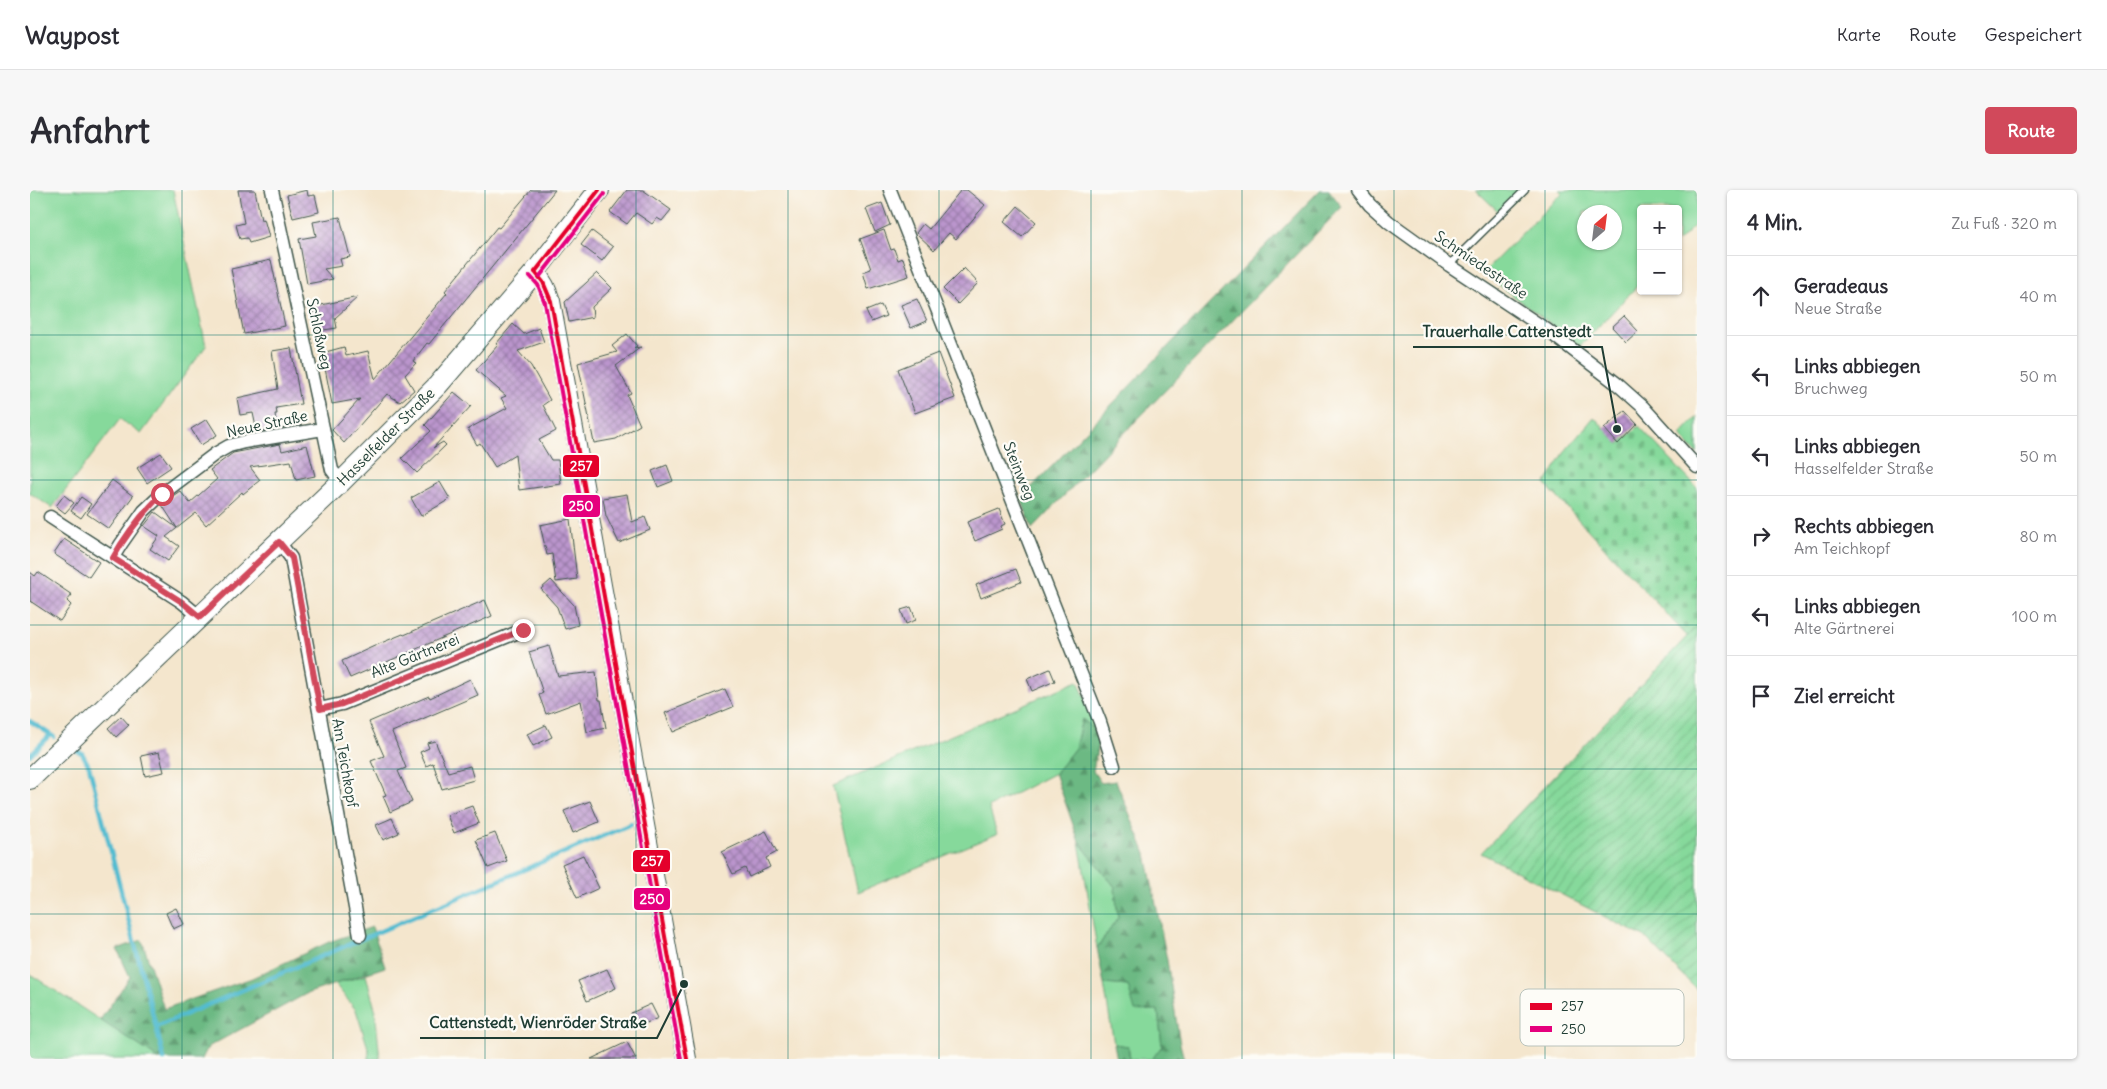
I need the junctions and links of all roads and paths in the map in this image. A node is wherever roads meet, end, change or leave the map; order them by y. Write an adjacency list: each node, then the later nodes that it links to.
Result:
1 (272, 190): 8 (street, Schloßweg)
2 (599, 190): 7 (main road, Hasselfelder Straße)
3 (890, 190): 17 (street, Steinweg)
4 (1358, 190): 6 (street, Schmiedestraße)
5 (1525, 190): 6 (lane)
6 (1449, 265): 9 (street, Schmiedestraße)
7 (535, 272): 10 (main road, Hasselfelder Straße); 20 (main road)
8 (323, 429): 10 (street, Schloßweg); 13 (street, Neue Straße)
9 (1697, 466)
10 (341, 482): 12 (main road, Hasselfelder Straße)
11 (50, 517): 13 (street)
12 (279, 542): 14 (main road, Hasselfelder Straße); 16 (street, Am Teichkopf)
13 (113, 558): 14 (street)
14 (200, 617): 18 (main road, Hasselfelder Straße)
15 (523, 630): 16 (street, Alte Gärtnerei)
16 (320, 709): 19 (street, Am Teichkopf)
17 (1114, 766)
18 (30, 779)
19 (360, 935)
20 (687, 1059)

